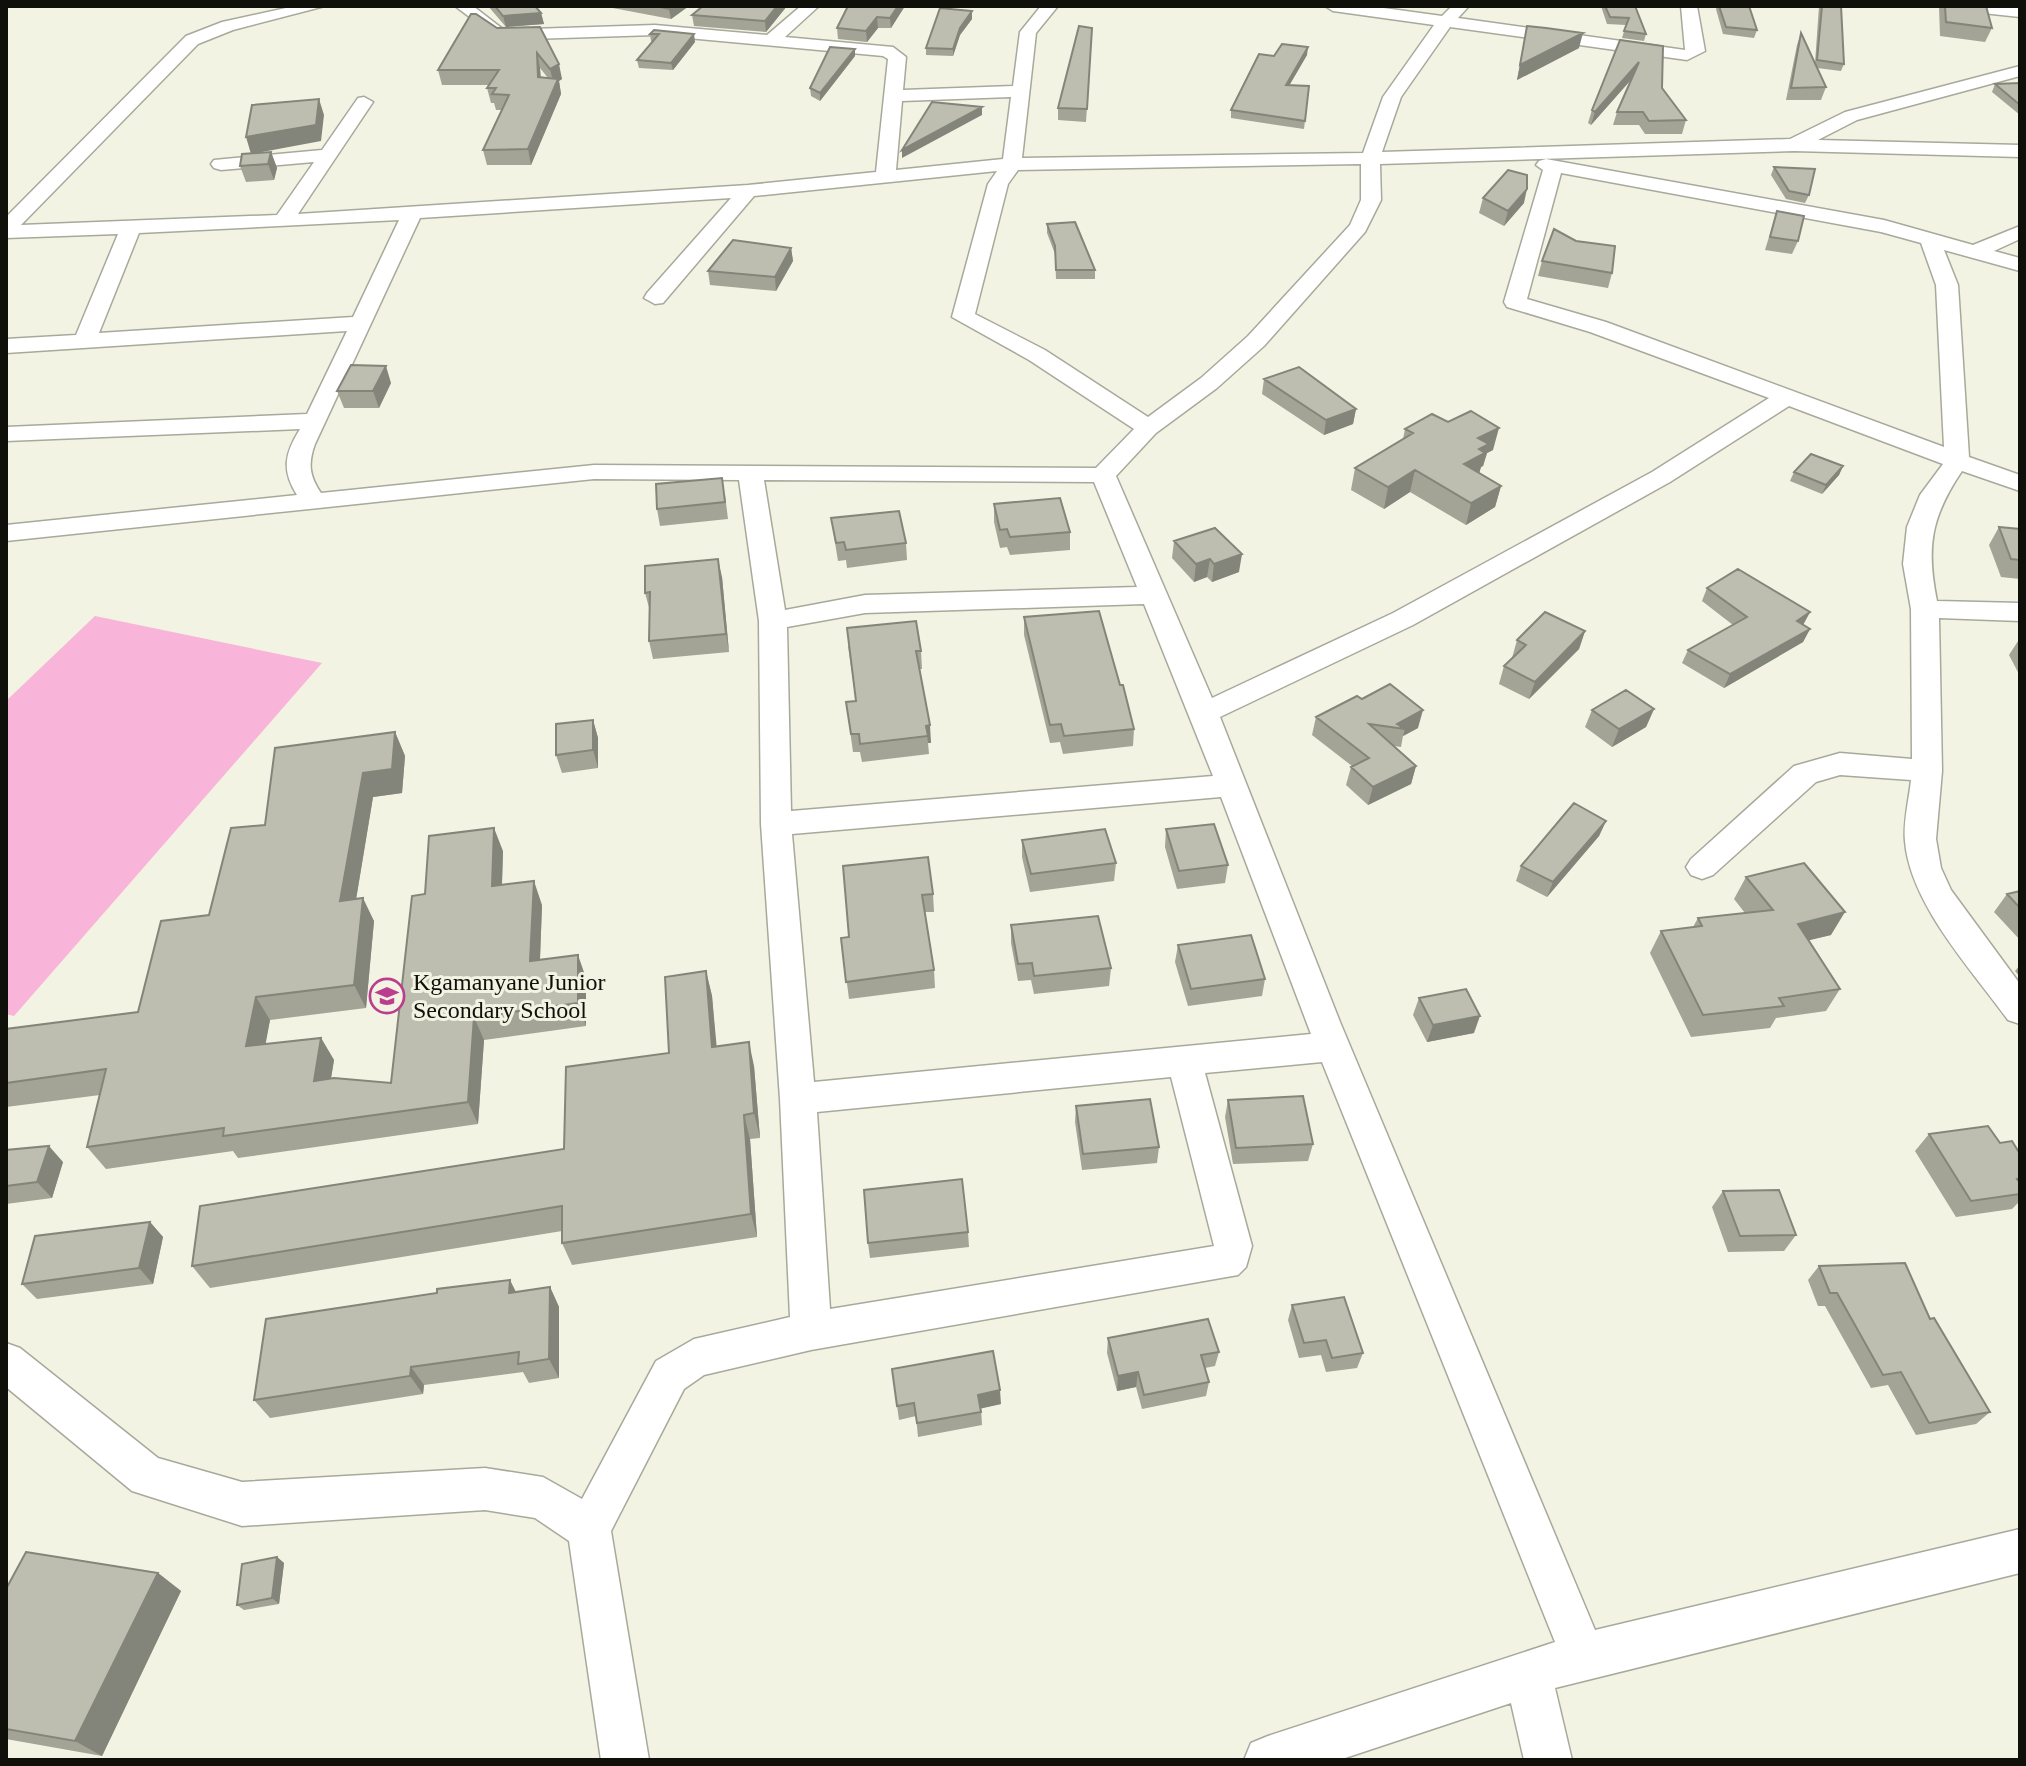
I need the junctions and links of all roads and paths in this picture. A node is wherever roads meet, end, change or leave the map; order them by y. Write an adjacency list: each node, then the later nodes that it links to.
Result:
1 (317, 6): 31 (street)
2 (463, 6): 12 (street)
3 (811, 6): 13 (street)
4 (1050, 6): 15 (street)
5 (1333, 6): 11 (street)
6 (1461, 6): 11 (street)
7 (1689, 6): 11 (street)
8 (1964, 6): 9 (street)
9 (2020, 12)
10 (694, 14): 12 (street)
11 (1446, 20): 22 (street)
12 (671, 31): 13 (street)
13 (771, 40): 16 (street)
14 (2020, 71): 18 (street)
15 (1021, 91): 16 (street); 24 (street)
16 (893, 96): 26 (street)
17 (364, 102): 20 (street)
18 (1794, 145): 19 (street); 21 (street)
19 (2020, 151)
20 (326, 155): 23 (street); 29 (street)
21 (1491, 155): 22 (street); 25 (street)
22 (1371, 158): 24 (street); 42 (street)
23 (221, 164)
24 (1012, 164): 26 (street); 42 (street)
25 (1553, 167): 33 (street); 40 (street)
26 (885, 179): 27 (street)
27 (748, 191): 28 (street); 36 (street)
28 (413, 212): 29 (street); 37 (street)
29 (283, 221): 30 (street)
30 (130, 229): 31 (street); 38 (street)
31 (6, 231)
32 (2020, 232): 34 (street)
33 (1929, 237): 34 (street); 44 (street)
34 (1974, 252): 35 (street)
35 (2020, 265)
36 (655, 298)
37 (363, 323): 38 (street); 41 (street)
38 (84, 342): 39 (street)
39 (6, 346)
40 (1784, 399): 44 (street); 54 (street)
41 (316, 421): 43 (street); 48 (street)
42 (1148, 428): 46 (street)
43 (6, 434)
44 (1957, 461): 47 (street); 51 (street)
45 (750, 473): 46 (street); 48 (street); 53 (street)
46 (1103, 475): 50 (street)
47 (2020, 484)
48 (316, 503): 49 (street)
49 (6, 533)
50 (1153, 595): 53 (street); 54 (street)
51 (1925, 609): 52 (street); 55 (street)
52 (2020, 612)
53 (773, 621): 57 (street)
54 (1204, 713): 56 (street)
55 (1927, 771): 58 (street); 59 (street)
56 (1232, 785): 57 (street); 60 (street)
57 (776, 824): 62 (street)
58 (1702, 867)
59 (2020, 1010)
60 (1333, 1046): 61 (street); 67 (street)
61 (1184, 1060): 62 (street); 63 (street)
62 (798, 1099): 63 (street)
63 (811, 1331): 65 (street)
64 (6, 1362): 65 (street)
65 (589, 1529): 69 (street)
66 (2020, 1551): 67 (street)
67 (1583, 1656): 68 (street)
68 (1528, 1674): 70 (street); 71 (street)
69 (625, 1760)
70 (1268, 1760)
71 (1548, 1760)

